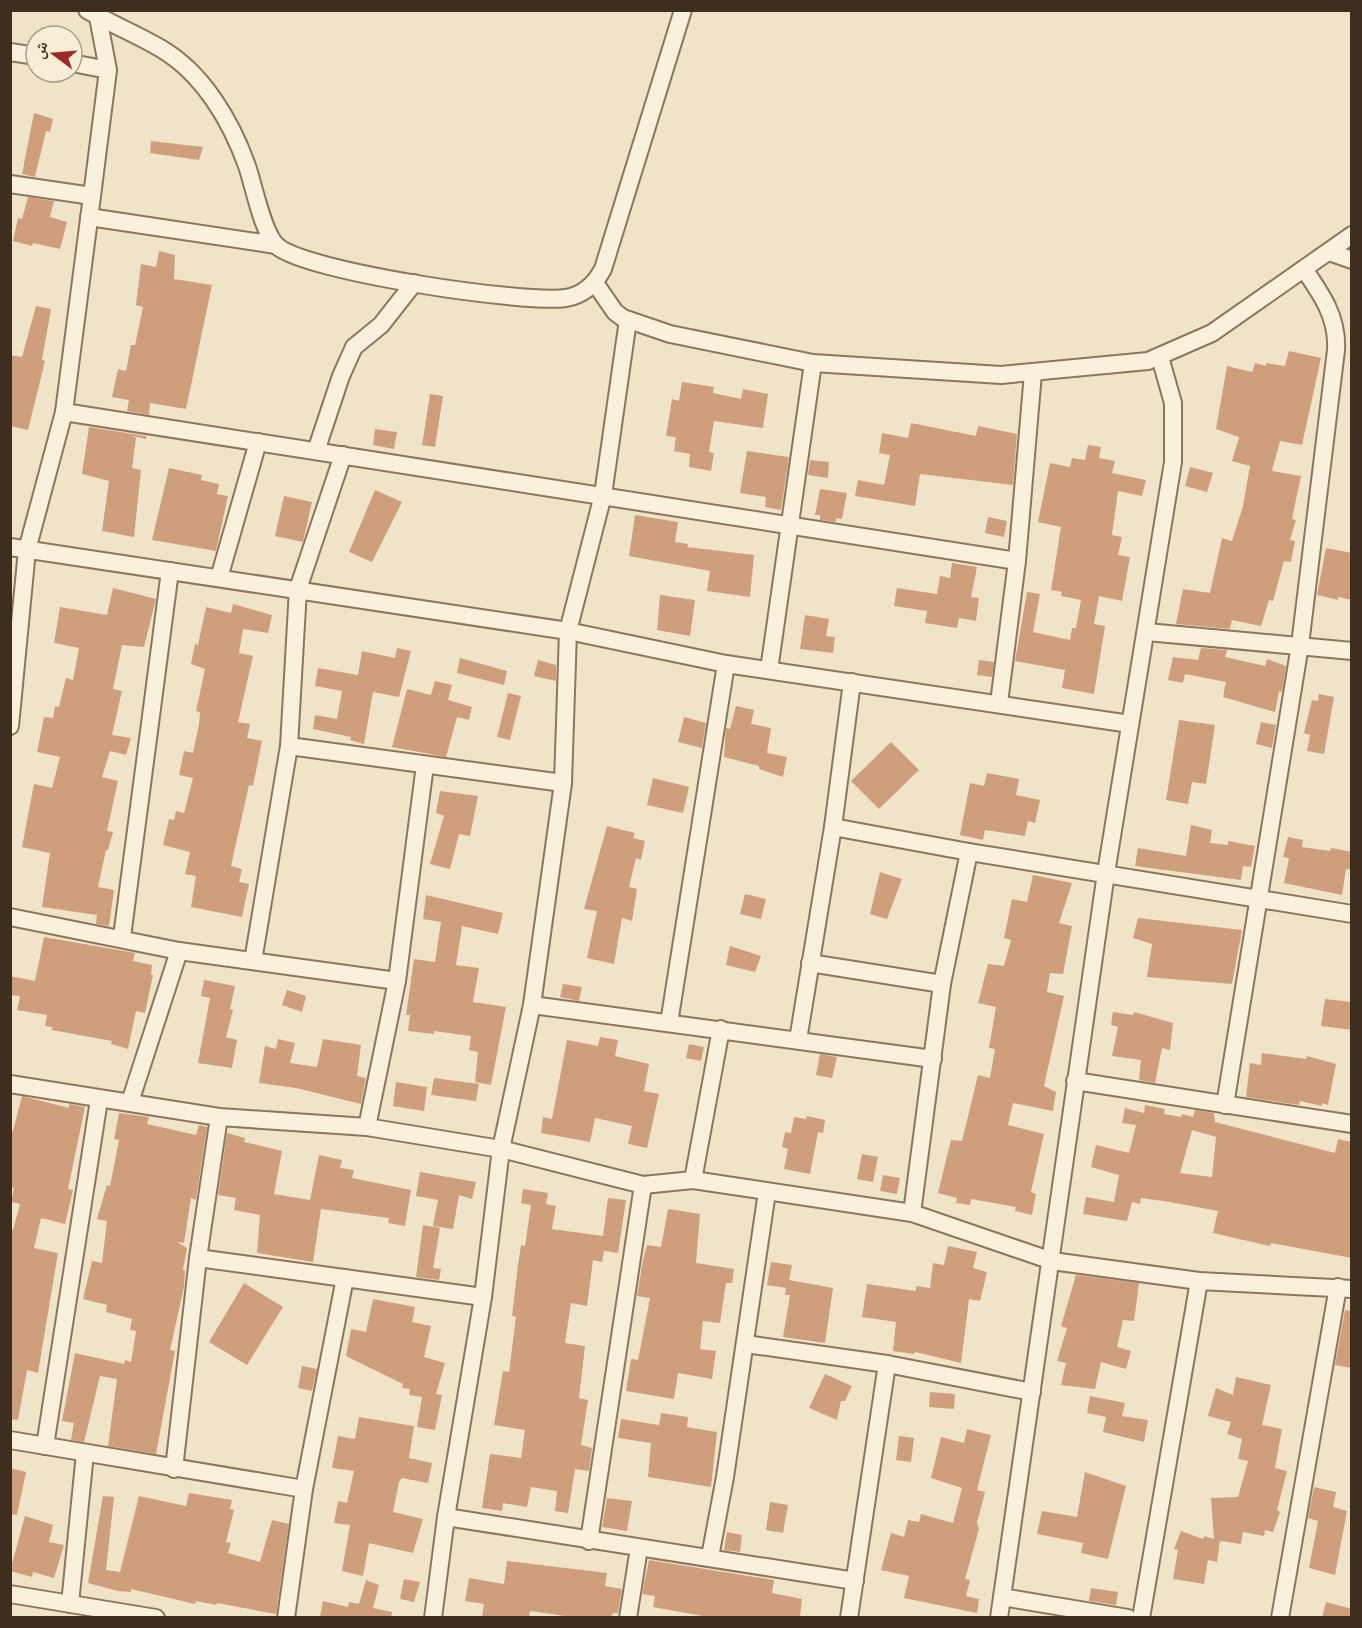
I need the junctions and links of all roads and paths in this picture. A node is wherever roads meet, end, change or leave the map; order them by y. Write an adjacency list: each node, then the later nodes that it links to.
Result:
1 (683, 10): 14 (street)
2 (93, 14): 4 (street); 9 (street)
3 (84, 65): 4 (street)
4 (108, 70): 6 (street)
5 (10, 184): 6 (street)
6 (92, 196): 7 (street)
7 (89, 217): 9 (street); 19 (street)
8 (1352, 235): 10 (street)
9 (276, 245): 13 (street)
10 (1329, 252): 11 (street); 12 (street)
11 (1352, 260)
12 (1304, 269): 16 (street); 32 (street)
13 (414, 283): 14 (street); 21 (street)
14 (595, 283): 15 (street)
15 (628, 320): 17 (street); 23 (street)
16 (1160, 357): 18 (street); 31 (street)
17 (813, 363): 18 (street); 24 (street)
18 (1034, 373): 26 (street)
19 (64, 412): 20 (street); 25 (street)
20 (258, 442): 21 (street); 28 (street)
21 (316, 451): 22 (street)
22 (343, 455): 23 (street); 29 (street)
23 (603, 495): 24 (street); 30 (street)
24 (790, 525): 26 (street); 35 (street)
25 (19, 549): 27 (street); 37 (street)
26 (1017, 561): 38 (street)
27 (170, 571): 28 (street); 50 (street)
28 (219, 578): 29 (street)
29 (298, 589): 30 (street); 41 (street)
30 (568, 631): 34 (street); 43 (street)
31 (1147, 632): 32 (street); 39 (street)
32 (1300, 645): 33 (street); 47 (street)
33 (1352, 651)
34 (726, 664): 35 (street); 57 (street)
35 (769, 670): 36 (street)
36 (852, 682): 38 (street); 44 (street)
37 (12, 702): 40 (street)
38 (999, 703): 39 (street)
39 (1130, 724): 46 (street)
40 (10, 726)
41 (289, 746): 42 (street); 52 (street)
42 (425, 765): 43 (street); 54 (street)
43 (563, 783): 56 (street)
44 (833, 827): 45 (street); 53 (street)
45 (969, 852): 46 (street); 55 (street)
46 (1106, 873): 47 (street); 61 (street)
47 (1258, 899): 48 (street); 65 (street)
48 (1352, 914)
49 (10, 917): 50 (street)
50 (122, 937): 51 (street)
51 (179, 951): 52 (street); 64 (street)
52 (253, 961): 54 (street)
53 (810, 963): 55 (street); 59 (street)
54 (397, 981): 68 (street)
55 (942, 984): 60 (street)
56 (532, 1005): 57 (street); 69 (street)
57 (669, 1023): 58 (street)
58 (721, 1029): 59 (street); 70 (street)
59 (798, 1040): 60 (street)
60 (933, 1059): 73 (street)
61 (1075, 1081): 65 (street); 75 (street)
62 (10, 1084): 63 (street)
63 (99, 1100): 64 (street); 84 (street)
64 (130, 1102): 66 (street)
65 (1225, 1105): 67 (street)
66 (219, 1117): 68 (street); 74 (street)
67 (1352, 1124)
68 (368, 1126): 69 (street)
69 (501, 1149): 71 (street); 79 (street)
70 (693, 1180): 71 (street); 72 (street)
71 (643, 1185): 89 (street)
72 (767, 1192): 73 (street); 80 (street)
73 (912, 1213): 75 (street)
74 (198, 1258): 76 (street); 86 (street)
75 (1052, 1261): 77 (street); 82 (street)
76 (345, 1278): 79 (street); 87 (street)
77 (1199, 1281): 78 (street); 104 (street)
78 (1345, 1288): 105 (street)
79 (483, 1297): 88 (street)
80 (746, 1344): 81 (street); 91 (street)
81 (887, 1364): 82 (street); 92 (street)
82 (1032, 1392): 94 (street)
83 (10, 1440): 84 (street)
84 (45, 1446): 85 (street)
85 (85, 1453): 86 (street); 95 (street)
86 (174, 1469): 87 (street)
87 (303, 1489): 98 (street)
88 (446, 1517): 89 (street); 99 (street)
89 (589, 1541): 90 (street)
90 (639, 1548): 91 (street); 100 (street)
91 (710, 1557): 92 (street)
92 (855, 1581): 101 (street)
93 (10, 1594): 95 (street)
94 (1002, 1598): 102 (street); 103 (street)
95 (70, 1604): 96 (street)
96 (130, 1615): 97 (street)
97 (156, 1617)
98 (286, 1617)
99 (433, 1617)
100 (628, 1617)
101 (849, 1617)
102 (999, 1617)
103 (1128, 1617)
104 (1141, 1617)
105 (1280, 1617)

